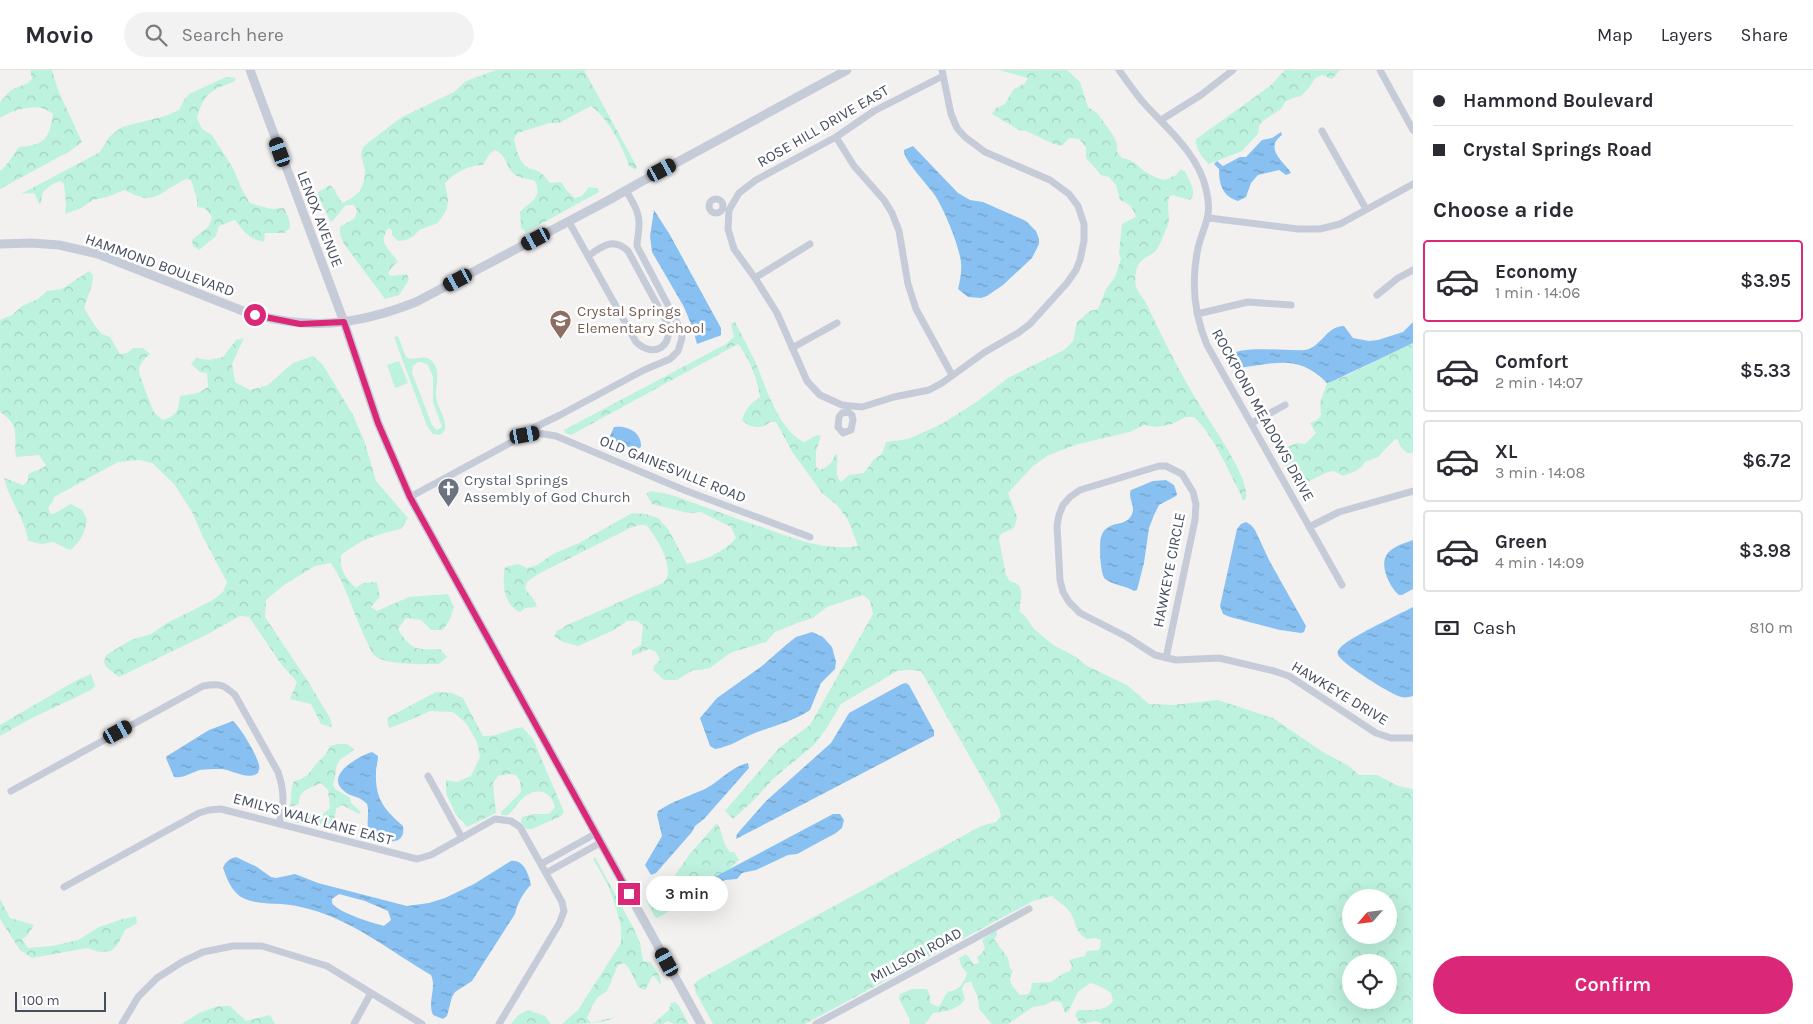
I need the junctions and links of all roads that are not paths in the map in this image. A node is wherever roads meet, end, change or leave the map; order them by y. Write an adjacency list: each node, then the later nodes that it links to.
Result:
1 (250, 70): 24 (street, LENOX AVENUE)
2 (847, 70): 12 (street, HAMMOND BOULEVARD)
3 (1119, 70): 7 (street, ROCKPOND MEADOWS DRIVE)
4 (1233, 70): 7 (street)
5 (1380, 70): 8 (street)
6 (941, 72): 10 (street, ROSE HILL DRIVE EAST); 27 (street)
7 (1161, 120): 14 (street, ROCKPOND MEADOWS DRIVE)
8 (1413, 130)
9 (1322, 131): 13 (street)
10 (836, 138): 20 (street, ROSE HILL DRIVE EAST); 27 (street)
11 (1413, 184): 13 (street)
12 (626, 190): 15 (street, HAMMOND BOULEVARD); 30 (street)
13 (1366, 209): 14 (street)
14 (1209, 218): 23 (street, ROCKPOND MEADOWS DRIVE)
15 (568, 222): 18 (street); 24 (street, HAMMOND BOULEVARD)
16 (0, 244): 24 (street, HAMMOND BOULEVARD)
17 (810, 244): 20 (street)
18 (588, 256): 18 (street)
19 (1413, 270): 21 (street)
20 (756, 278): 26 (street)
21 (1377, 295)
22 (1291, 305): 23 (street)
23 (1197, 314): 29 (street, ROCKPOND MEADOWS DRIVE)
24 (344, 322): 32 (street, LENOX AVENUE)
25 (837, 323): 26 (street)
26 (792, 348): 27 (street)
27 (952, 375)
28 (1285, 405): 29 (street)
29 (1252, 424): 33 (street, ROCKPOND MEADOWS DRIVE)
30 (525, 435): 32 (street); 34 (street, OLD GAINESVILLE ROAD)
31 (1413, 491): 33 (street)
32 (410, 497): 41 (street, LENOX AVENUE)
33 (1309, 527): 35 (street, ROCKPOND MEADOWS DRIVE)
34 (810, 537)
35 (1342, 585)
36 (1166, 658): 36 (street, HAWKEYE CIRCLE); 37 (street, HAWKEYE DRIVE)
37 (1413, 738)
38 (428, 776): 42 (street)
39 (11, 791): 40 (street)
40 (278, 824): 42 (street, EMILYS WALK LANE EAST); 46 (street, EMILYS WALK LANE EAST)
41 (595, 834): 43 (street, LENOX AVENUE); 44 (street)
42 (462, 838): 44 (street, EMILYS WALK LANE EAST)
43 (600, 843): 45 (street); 53 (street, LENOX AVENUE)
44 (541, 864): 45 (street, EMILYS WALK LANE EAST)
45 (546, 873): 52 (street, EMILYS WALK LANE EAST)
46 (64, 887)
47 (1029, 909): 54 (street, MILLSON ROAD)
48 (371, 993): 49 (street); 50 (street); 51 (street)
49 (122, 1024)
50 (354, 1024)
51 (422, 1024)
52 (499, 1024)
53 (701, 1024)
54 (816, 1024)

